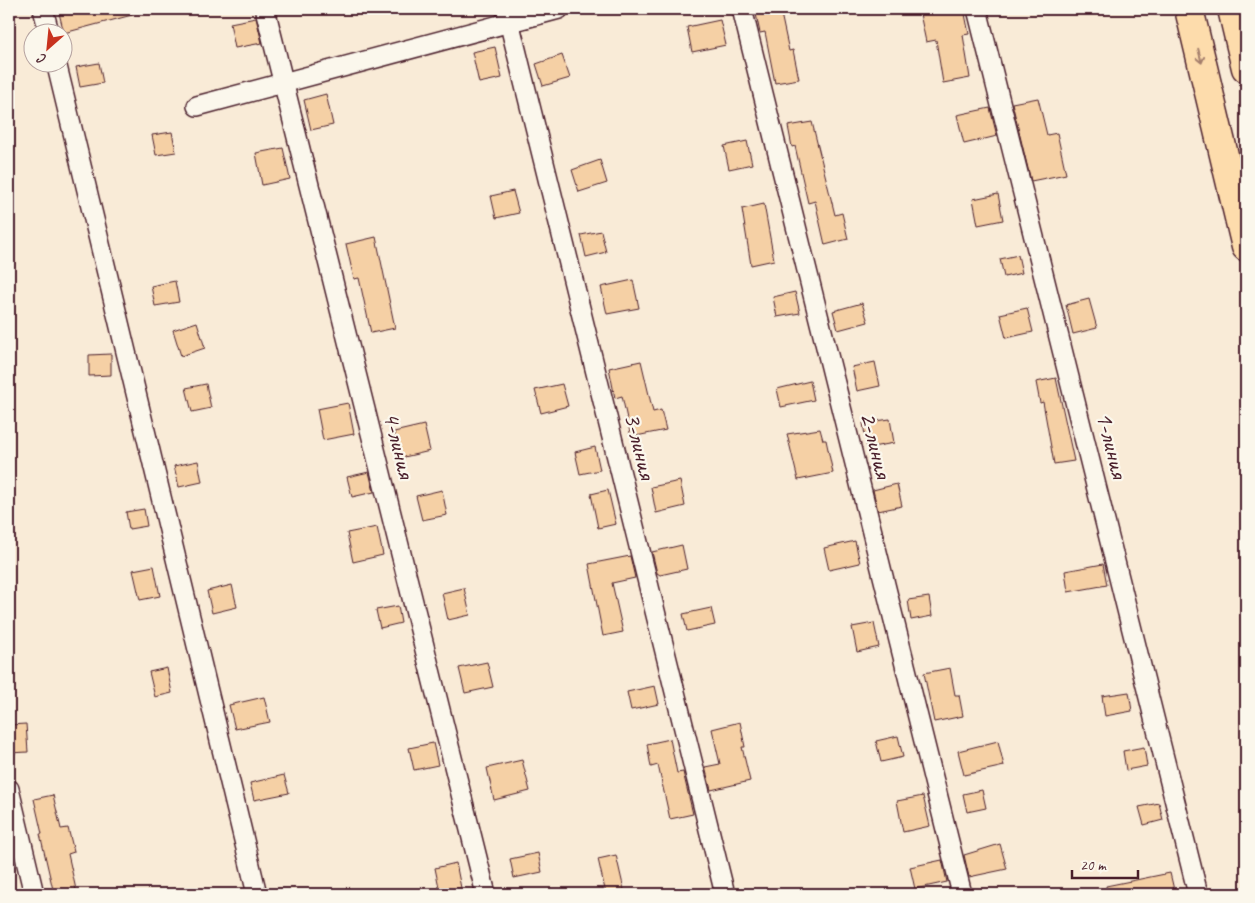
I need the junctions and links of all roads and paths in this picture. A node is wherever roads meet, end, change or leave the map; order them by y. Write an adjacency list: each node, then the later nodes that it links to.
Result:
1 (43, 9): 9 (street)
2 (265, 9): 12 (street, 4-линия)
3 (559, 9): 8 (street)
4 (742, 9): 20 (street, 2-линия)
5 (977, 9): 21 (street, 1-линия)
6 (1189, 9): 14 (main road, one-way to 14)
7 (1232, 9): 10 (main road)
8 (508, 15): 12 (street); 19 (street, 3-линия)
9 (46, 22)
10 (1246, 68)
11 (58, 72): 17 (street)
12 (283, 83): 13 (street); 18 (street, 4-линия)
13 (197, 106)
14 (1246, 247)
15 (9, 789): 16 (street)
16 (34, 894)
17 (257, 894)
18 (486, 894)
19 (725, 894)
20 (962, 894)
21 (1198, 894)

